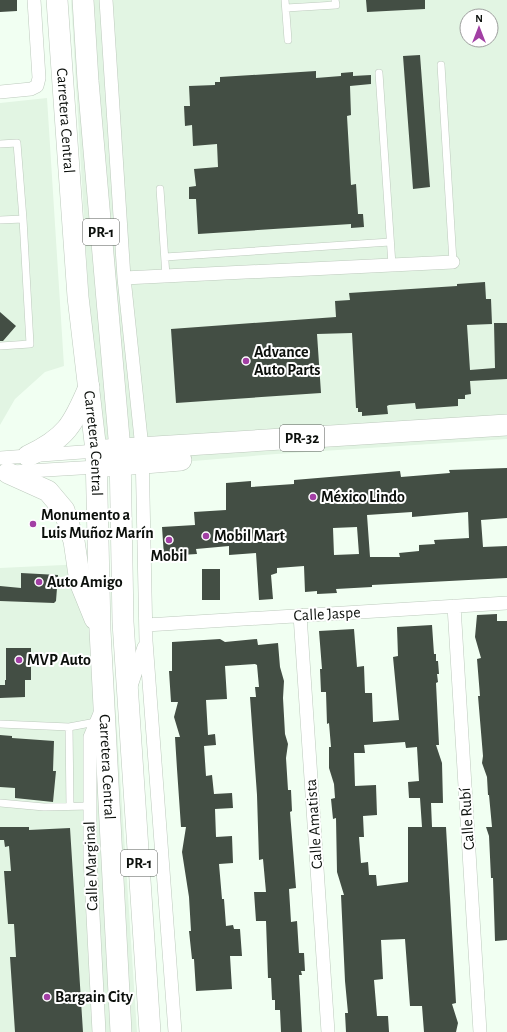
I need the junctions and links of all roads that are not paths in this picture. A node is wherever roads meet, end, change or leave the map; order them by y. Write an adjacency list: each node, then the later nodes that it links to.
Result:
1 (34, 0): 11 (street)
2 (57, 0): 23 (main road, Carretera Central / PR-1)
3 (84, 0): 28 (main road, Carretera Central / PR-1)
4 (106, 0): 21 (street)
5 (285, 0): 7 (lane)
6 (335, 0): 7 (lane)
7 (286, 8): 8 (lane)
8 (288, 40)
9 (441, 65): 18 (lane)
10 (379, 73): 16 (lane)
11 (0, 92)
12 (0, 144): 14 (lane)
13 (160, 189): 17 (lane)
14 (23, 219): 15 (lane); 22 (lane)
15 (0, 220)
16 (390, 242): 17 (lane); 19 (lane)
17 (164, 257): 20 (lane)
18 (453, 262): 19 (street)
19 (392, 265): 20 (street)
20 (166, 276): 21 (street)
21 (124, 278): 27 (street)
22 (0, 346)
23 (89, 387): 26 (main road); 29 (main road, Carretera Central / PR-1)
24 (507, 424): 27 (main road, PR-32)
25 (507, 437): 27 (main road)
26 (28, 456): 29 (street); 30 (street)
27 (142, 456): 28 (main road); 34 (street)
28 (120, 457): 29 (main road); 37 (main road, Carretera Central)
29 (97, 459): 30 (street); 35 (main road, Carretera Central / PR-1)
30 (3, 468): 35 (main road)
31 (507, 603): 32 (street, Calle Jaspe)
32 (454, 606): 33 (street, Calle Jaspe); 52 (street, Calle Rubí)
33 (300, 615): 34 (street, Calle Jaspe); 51 (street, Calle Amatista)
34 (146, 625): 36 (street)
35 (100, 630): 38 (main road, Carretera Central / PR-1)
36 (146, 641): 37 (street); 50 (street)
37 (129, 693): 45 (main road, Carretera Central / PR-1)
38 (104, 704): 39 (street, Calle Marginal); 47 (main road, Carretera Central / PR-1)
39 (96, 722): 41 (lane); 44 (street, Calle Marginal)
40 (0, 724): 41 (lane)
41 (69, 727): 43 (lane)
42 (0, 803): 43 (lane)
43 (70, 806): 44 (lane)
44 (90, 806): 46 (street, Calle Marginal)
45 (147, 993): 48 (main road); 49 (main road, Carretera Central / PR-1)
46 (99, 1032)
47 (121, 1032)
48 (136, 1032)
49 (150, 1032)
50 (175, 1032)
51 (328, 1032)
52 (480, 1032)

